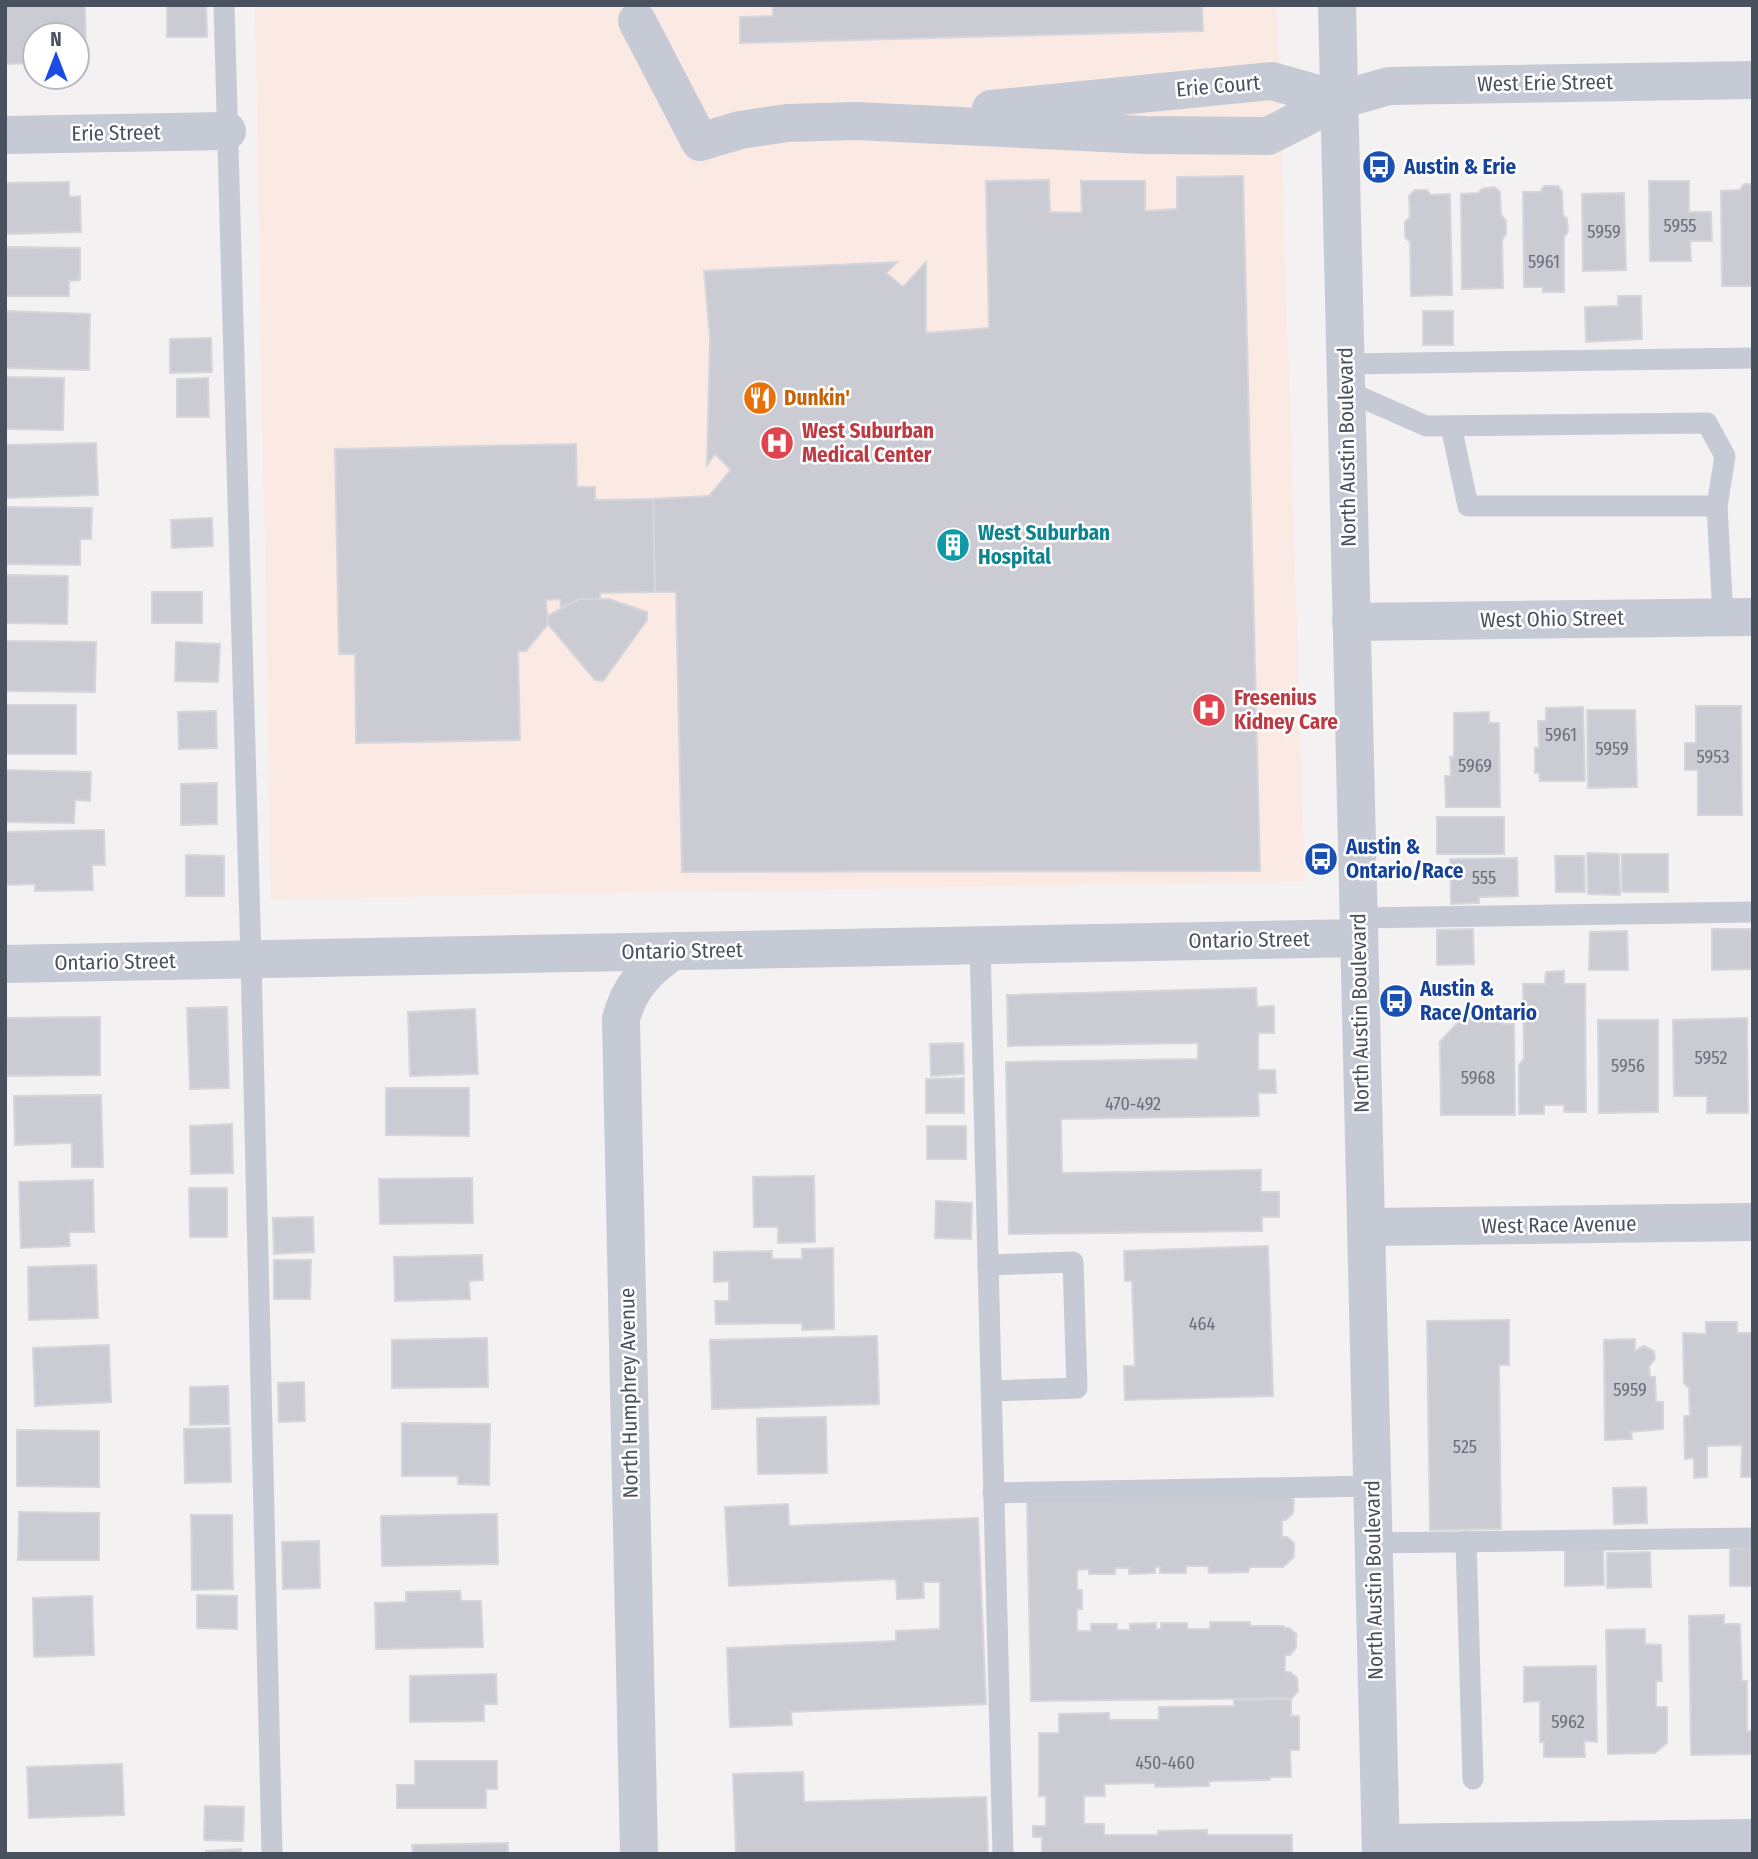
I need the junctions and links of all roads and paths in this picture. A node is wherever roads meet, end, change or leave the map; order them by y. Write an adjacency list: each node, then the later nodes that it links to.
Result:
1 (224, 5): 7 (lane)
2 (1337, 5): 5 (street, North Austin Boulevard)
3 (631, 10): 6 (street, Erie Court)
4 (1753, 80): 5 (street, West Erie Street)
5 (1339, 100): 6 (street, Erie Court); 6 (street, Erie Court); 10 (street, North Austin Boulevard)
6 (885, 121)
7 (227, 131): 8 (street, Erie Street); 19 (lane)
8 (5, 135)
9 (1753, 358): 10 (lane)
10 (1345, 377): 11 (lane); 14 (street, North Austin Boulevard)
11 (1451, 426): 12 (lane); 12 (lane)
12 (1717, 506): 13 (lane)
13 (1738, 617): 14 (street, West Ohio Street)
14 (1351, 622): 16 (street, North Austin Boulevard)
15 (1753, 912): 16 (lane)
16 (1358, 928): 17 (street, Ontario Street); 22 (street, North Austin Boulevard)
17 (980, 945): 18 (street, Ontario Street); 23 (lane)
18 (672, 952): 19 (street, Ontario Street); 34 (street, North Humphrey Avenue)
19 (251, 959): 20 (street, Ontario Street); 33 (lane)
20 (5, 964)
21 (1753, 1222): 22 (street, West Race Avenue)
22 (1366, 1227): 25 (street, North Austin Boulevard)
23 (988, 1265): 24 (lane); 24 (lane)
24 (992, 1391): 26 (lane)
25 (1372, 1486): 26 (lane); 29 (street, North Austin Boulevard)
26 (993, 1493): 35 (lane)
27 (1753, 1538): 28 (lane)
28 (1466, 1542): 29 (lane); 30 (lane)
29 (1373, 1543): 32 (street, North Austin Boulevard)
30 (1473, 1779)
31 (1753, 1838): 32 (street)
32 (1381, 1848)
33 (272, 1854)
34 (639, 1854)
35 (1003, 1854)

